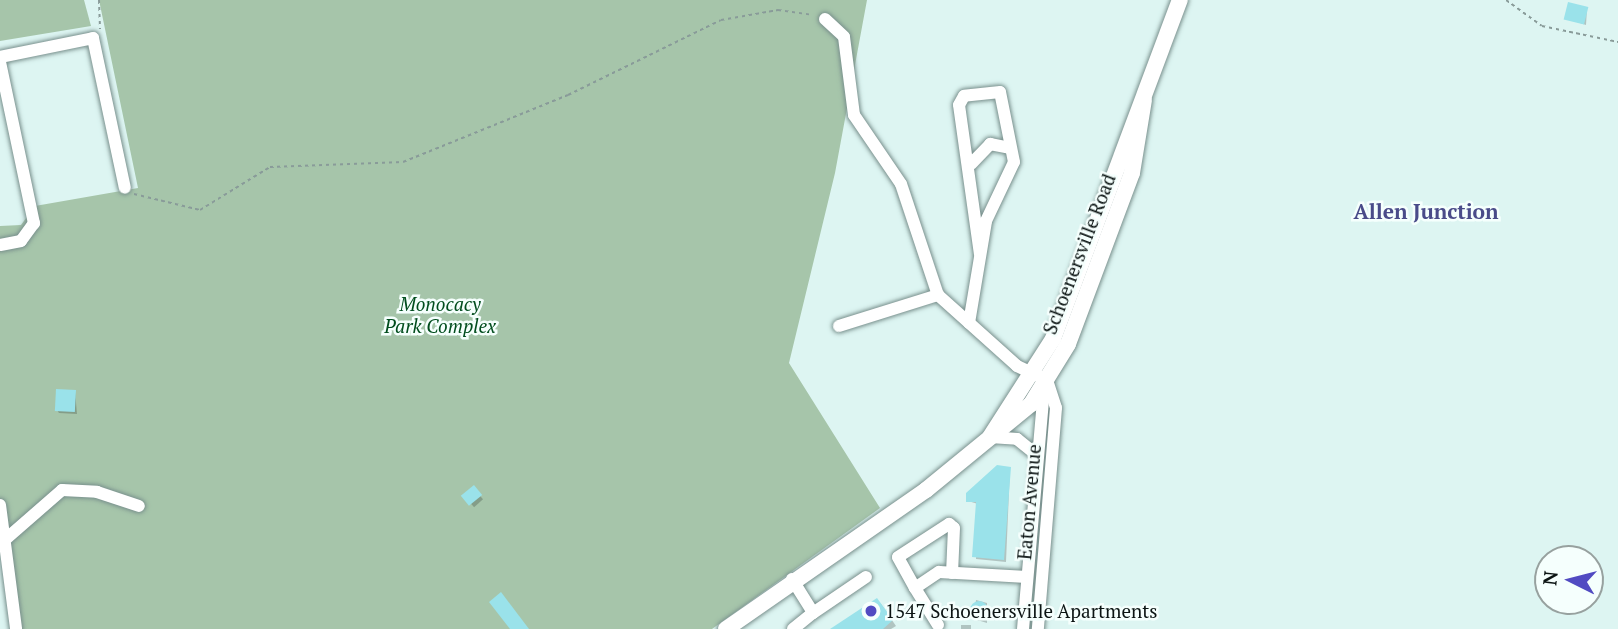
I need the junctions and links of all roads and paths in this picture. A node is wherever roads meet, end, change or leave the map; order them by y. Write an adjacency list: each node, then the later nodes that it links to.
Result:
1 (99, 0): 5 (path)
2 (1180, 0): 8 (main road, Schoenersville Road)
3 (1506, 0): 6 (path)
4 (825, 19): 11 (path); 14 (street)
5 (93, 38): 7 (street); 11 (street)
6 (1618, 42)
7 (0, 59): 12 (street)
8 (1144, 100): 17 (main road, Schoenersville Road); 19 (main road, Schoenersville Road)
9 (1010, 148): 10 (street); 10 (street); 13 (street)
10 (971, 164): 13 (street)
11 (125, 188)
12 (0, 245)
13 (980, 254): 15 (street)
14 (938, 295): 15 (street); 16 (street)
15 (969, 323): 18 (street)
16 (839, 326)
17 (1053, 339): 18 (main road, Schoenersville Road); 19 (street, Eaton Avenue)
18 (1031, 371): 19 (street); 20 (main road, Schoenersville Road)
19 (1047, 380): 20 (main road, Schoenersville Road); 21 (street, Eaton Avenue); 36 (street, Eaton Avenue)
20 (990, 437): 21 (street); 28 (main road, Schoenersville Road)
21 (1034, 453): 27 (street, Eaton Avenue)
22 (0, 505): 24 (street)
23 (139, 506): 24 (street)
24 (5, 543): 32 (street)
25 (952, 573): 27 (street); 29 (street); 29 (street)
26 (866, 577): 30 (street)
27 (1027, 577): 35 (street, Eaton Avenue)
28 (792, 579): 30 (street); 33 (main road, Schoenersville Road)
29 (915, 588): 31 (street)
30 (813, 613): 34 (street)
31 (938, 625)
32 (16, 629)
33 (727, 629)
34 (793, 629)
35 (1023, 629)
36 (1038, 629)

